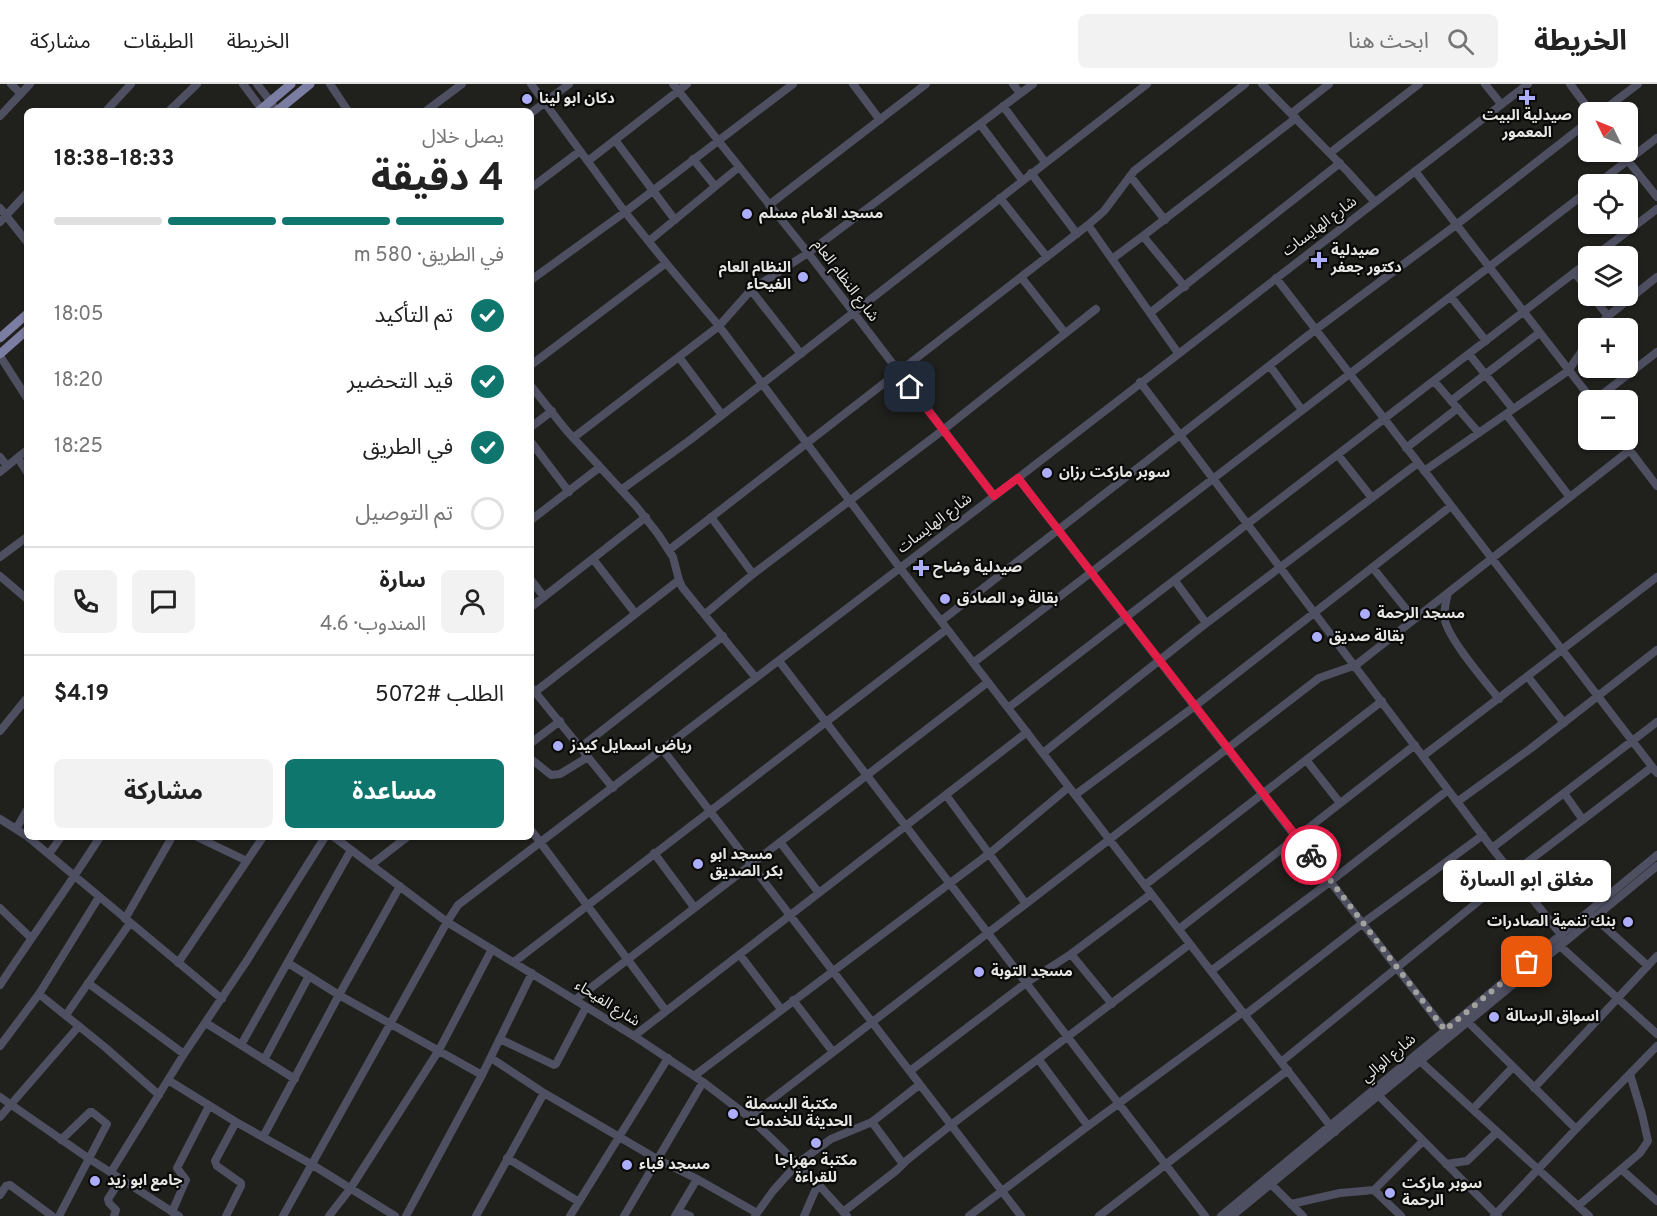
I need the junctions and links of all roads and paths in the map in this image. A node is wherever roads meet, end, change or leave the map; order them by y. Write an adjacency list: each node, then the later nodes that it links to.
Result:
1 (11, 84): 30 (street)
2 (30, 84): 30 (street)
3 (131, 84): 37 (street)
4 (197, 84): 38 (street)
5 (243, 84): 39 (street)
6 (257, 84): 31 (street)
7 (291, 84): 31 (main road)
8 (310, 84): 42 (main road)
9 (330, 84): 43 (street)
10 (462, 84): 44 (street)
11 (531, 84): 34 (street)
12 (569, 84): 34 (street)
13 (687, 84): 28 (street)
14 (793, 84): 53 (street)
15 (853, 84): 48 (street)
16 (926, 84): 48 (street)
17 (1013, 84): 29 (street)
18 (1033, 84): 29 (street)
19 (1147, 84): 59 (street)
20 (1245, 84): 67 (street)
21 (1262, 84): 47 (street)
22 (1329, 84): 47 (street)
23 (1419, 84): 55 (street)
24 (1485, 84): 35 (street)
25 (1528, 84): 35 (street, شارع الهايسات)
26 (1570, 84): 32 (street)
27 (1638, 84): 33 (street)
28 (675, 87): 52 (street); 53 (street, شارع النظام العام)
29 (1020, 93): 36 (street)
30 (21, 94): 46 (street)
31 (271, 102): 40 (main road); 41 (street)
32 (1584, 102)
33 (1614, 102)
34 (544, 103): 45 (street); 54 (street)
35 (1501, 104): 64 (street, شارع الهايسات)
36 (1003, 106): 49 (street); 59 (street)
37 (110, 108)
38 (172, 108)
39 (260, 108)
40 (264, 108)
41 (274, 108)
42 (280, 108)
43 (346, 108)
44 (430, 108)
45 (534, 111)
46 (0, 116)
47 (1294, 116): 55 (street); 83 (street)
48 (880, 120): 77 (street)
49 (980, 124): 68 (street); 91 (street)
50 (1578, 130): 85 (street)
51 (1657, 138): 56 (street)
52 (615, 140): 58 (street); 71 (street)
53 (718, 140): 57 (street); 63 (street, شارع النظام العام)
54 (580, 151): 58 (street); 69 (street)
55 (1330, 153): 62 (street)
56 (1638, 153)
57 (693, 159): 70 (street); 71 (street)
58 (588, 161): 80 (street)
59 (1045, 162): 65 (street)
60 (1627, 162): 66 (street)
61 (1629, 162): 73 (street)
62 (1340, 163): 76 (street); 103 (street)
63 (739, 167): 70 (street); 77 (street, شارع النظام العام)
64 (1415, 171): 76 (street, شارع الهايسات); 85 (street)
65 (1031, 173): 68 (street); 86 (street)
66 (1610, 174)
67 (1130, 176): 83 (street); 84 (street)
68 (1022, 180): 74 (street)
69 (534, 186)
70 (715, 186): 82 (street)
71 (652, 191): 80 (street); 82 (street)
72 (24, 196): 81 (street)
73 (1657, 197)
74 (1000, 198): 92 (street); 109 (street)
75 (1578, 199): 95 (street)
76 (1375, 202): 101 (street, شارع الهايسات)
77 (769, 205): 91 (street, شارع النظام العام)
78 (0, 208): 81 (street)
79 (1657, 208): 90 (street)
80 (625, 212): 89 (street); 100 (street)
81 (3, 219): 88 (street)
82 (675, 220): 89 (street)
83 (1165, 220): 87 (street)
84 (1088, 225): 86 (street); 93 (street)
85 (1456, 225): 95 (street); 114 (street)
86 (1077, 234): 92 (street)
87 (1143, 236): 93 (street); 103 (street)
88 (24, 239)
89 (649, 242): 94 (street)
90 (1608, 246)
91 (808, 253): 104 (street); 109 (street, شارع النظام العام)
92 (1047, 257): 98 (street)
93 (1112, 259): 110 (street)
94 (666, 263): 113 (street); 127 (street)
95 (1489, 268): 105 (street); 108 (street)
96 (1578, 270): 97 (street)
97 (1575, 273): 99 (street); 108 (street)
98 (1021, 277): 116 (street); 130 (street)
99 (1578, 277)
100 (534, 278)
101 (1276, 278): 114 (street); 121 (street, شارع الهايسات)
102 (1657, 278): 111 (street)
103 (1185, 286): 110 (street)
104 (751, 290): 113 (street); 122 (street)
105 (1451, 297): 119 (street); 131 (street)
106 (1600, 306): 111 (street)
107 (1096, 309): 116 (street)
108 (1523, 312): 117 (street); 119 (street)
109 (853, 313): 122 (street); 130 (street, شارع النظام العام)
110 (1150, 313): 121 (street)
111 (1608, 316)
112 (24, 317): 118 (main road)
113 (719, 326): 126 (street); 134 (street)
114 (1315, 330): 128 (street); 131 (street)
115 (24, 333): 124 (main road)
116 (1065, 333): 148 (street)
117 (1539, 333): 129 (street); 132 (street)
118 (0, 338)
119 (1486, 341): 123 (street)
120 (1657, 352): 138 (street)
121 (1178, 353): 135 (street, شارع الهايسات)
122 (801, 354): 134 (street)
123 (1469, 354): 132 (street); 133 (street)
124 (0, 355): 139 (street)
125 (1578, 356): 129 (street)
126 (679, 357): 145 (street); 151 (street)
127 (534, 363)
128 (1270, 366): 142 (street); 150 (street)
129 (1568, 371): 137 (street); 144 (street)
130 (899, 373): 148 (street, شارع النظام العام); 152 (street)
131 (1349, 374): 142 (street); 146 (street)
132 (1486, 374): 140 (street); 144 (street)
133 (1434, 381): 140 (street); 146 (street)
134 (763, 382): 145 (street); 152 (street)
135 (1140, 382): 150 (street); 166 (street, شارع الهايسات)
136 (534, 390): 143 (street)
137 (1584, 390)
138 (1606, 390)
139 (24, 393)
140 (1451, 401): 141 (street)
141 (1458, 408): 149 (street); 154 (street)
142 (1302, 410): 167 (street)
143 (552, 411): 147 (street); 151 (street)
144 (1510, 412): 149 (street); 172 (street)
145 (722, 415): 169 (street)
146 (1384, 419): 154 (street); 157 (street)
147 (534, 425)
148 (943, 430): 171 (street, شارع النظام العام); 174 (street)
149 (1479, 433): 164 (street)
150 (1181, 435): 167 (street); 180 (street)
151 (573, 438): 163 (street)
152 (807, 442): 174 (street); 176 (street)
153 (534, 446): 170 (street)
154 (1406, 448): 160 (street)
155 (1630, 450): 168 (street); 172 (street)
156 (24, 453): 159 (street)
157 (1338, 455): 173 (street); 179 (street)
158 (0, 457): 161 (street)
159 (18, 458): 161 (street); 162 (street)
160 (1418, 463): 164 (street); 173 (street)
161 (7, 466): 165 (street)
162 (24, 467)
163 (600, 467): 169 (street); 170 (street)
164 (1424, 471): 175 (street)
165 (0, 472)
166 (1018, 478): 171 (street, شارع الهايسات); 180 (street)
167 (1214, 479): 179 (street); 189 (street)
168 (1657, 486)
169 (621, 490): 177 (street)
170 (569, 492): 178 (street)
171 (994, 496): 186 (street, شارع الهايسات)
172 (1569, 496): 184 (street)
173 (1372, 498): 187 (street)
174 (849, 501): 186 (street); 190 (street)
175 (1451, 506): 184 (street); 188 (street)
176 (711, 516): 182 (street); 190 (street)
177 (646, 517): 182 (street); 185 (street)
178 (534, 518)
179 (1247, 524): 187 (street); 194 (street)
180 (1059, 530): 189 (street); 206 (street)
181 (24, 539): 183 (street)
182 (669, 550): 193 (street)
183 (0, 557)
184 (1492, 558): 196 (street); 208 (street)
185 (593, 559): 198 (street); 200 (street)
186 (900, 568): 206 (street); 211 (street, شارع الهايسات)
187 (1280, 568): 201 (street); 205 (street)
188 (1372, 568): 201 (street); 204 (street)
189 (1091, 573): 203 (street); 212 (street)
190 (753, 574): 202 (street)
191 (0, 576): 197 (street)
192 (1657, 577): 208 (street)
193 (679, 580): 200 (street); 202 (street)
194 (1174, 580): 203 (street); 205 (street)
195 (534, 584): 198 (street)
196 (1448, 593): 204 (street); 220 (street)
197 (24, 596)
198 (544, 597): 199 (street)
199 (534, 605)
200 (635, 613): 217 (street)
201 (1315, 613): 213 (street); 223 (street)
202 (705, 614): 207 (street)
203 (1127, 617): 210 (street); 224 (street)
204 (1414, 619): 213 (street)
205 (1206, 623): 210 (street)
206 (944, 625): 212 (street); 226 (street)
207 (723, 636): 215 (street); 234 (street)
208 (1563, 649): 214 (street); 219 (street)
209 (1657, 650): 219 (street)
210 (1160, 660): 223 (street); 237 (street)
211 (779, 662): 215 (street, شارع الهايسات); 226 (street)
212 (973, 663): 216 (street)
213 (1356, 665): 221 (street); 235 (street)
214 (1528, 677): 220 (street); 228 (street)
215 (756, 678): 236 (street, شارع الهايسات)
216 (988, 682): 224 (street); 243 (street)
217 (534, 688)
218 (534, 690): 225 (street)
219 (1598, 696): 228 (street); 232 (street)
220 (1499, 699): 238 (street)
221 (1382, 701): 233 (street); 241 (street)
222 (24, 702): 229 (street)
223 (1195, 706): 235 (street); 250 (street)
224 (1008, 708): 230 (street)
225 (560, 721): 231 (street); 234 (street)
226 (825, 722): 243 (street); 253 (street)
227 (1657, 722): 232 (street)
228 (1564, 723): 251 (street)
229 (0, 731)
230 (1027, 732): 237 (street); 249 (street)
231 (534, 740)
232 (1632, 741): 242 (street); 248 (street)
233 (1415, 745): 238 (street); 252 (street)
234 (581, 747): 239 (street)
235 (1228, 748): 247 (street); 272 (street)
236 (663, 750): 245 (street, شارع الهايسات); 253 (street)
237 (1043, 753): 244 (street)
238 (1423, 756): 246 (street)
239 (588, 757): 240 (street); 245 (street)
240 (534, 761)
241 (1307, 761): 247 (street); 252 (street)
242 (1655, 770): 256 (street)
243 (867, 776): 257 (street); 273 (street)
244 (1069, 787): 250 (street); 279 (street)
245 (613, 788): 274 (street, شارع الهايسات)
246 (1448, 790): 251 (street); 287 (street)
247 (1263, 794): 262 (street); 289 (street)
248 (1564, 794): 256 (street); 275 (street)
249 (946, 795): 257 (street); 279 (street)
250 (1075, 795): 272 (street)
251 (1457, 802): 261 (street)
252 (1340, 803): 262 (street)
253 (710, 810): 277 (street); 282 (street)
254 (24, 815): 258 (street)
255 (0, 819): 258 (street)
256 (1583, 820): 285 (street)
257 (905, 826): 288 (street); 291 (street)
258 (16, 829): 260 (street)
259 (534, 834): 274 (street)
260 (24, 835)
261 (1483, 835): 275 (street); 302 (street)
262 (1297, 837): 287 (street); 303 (street)
263 (31, 840): 278 (street)
264 (59, 840): 278 (street)
265 (98, 840): 286 (street)
266 (169, 840): 300 (street)
267 (203, 840): 281 (street)
268 (261, 840): 281 (street)
269 (323, 840): 328 (street)
270 (338, 840): 276 (street, شارع الفيحاء)
271 (403, 840): 283 (street)
272 (1110, 840): 289 (street); 294 (street)
273 (780, 842): 282 (street); 291 (street)
274 (541, 843): 295 (street); 301 (street, شارع الهايسات)
275 (1492, 848): 285 (street)
276 (351, 850): 283 (street, شارع الفيحاء); 315 (street)
277 (654, 853): 295 (street); 296 (street)
278 (49, 854): 286 (street)
279 (990, 854): 288 (street); 294 (street)
280 (1657, 855): 306 (street, شارع الوالي)
281 (247, 861): 314 (street)
282 (750, 863): 296 (street); 298 (street)
283 (371, 865): 290 (street, شارع الفيحاء)
284 (1657, 866): 299 (street, شارع الوالي)
285 (1512, 874): 306 (street); 317 (street)
286 (75, 876): 293 (street); 305 (street)
287 (1331, 882): 302 (street); 319 (street)
288 (950, 884): 304 (street); 318 (street)
289 (1145, 885): 292 (street)
290 (400, 886): 301 (street, شارع الفيحاء); 326 (street)
291 (819, 893): 298 (street)
292 (1151, 894): 303 (street); 309 (street)
293 (99, 897): 300 (street); 325 (street)
294 (1026, 904): 304 (street)
295 (588, 905): 312 (street); 313 (street)
296 (694, 906): 312 (street)
297 (0, 908): 305 (street)
298 (790, 915): 310 (street); 318 (street)
299 (1594, 917): 306 (street, شارع الوالي); 316 (street)
300 (127, 921): 314 (street); 322 (street)
301 (447, 922): 308 (street, شارع الفيحاء); 340 (street, شارع الهايسات)
302 (1363, 923): 317 (street); 335 (street)
303 (1179, 929): 307 (street)
304 (988, 933): 323 (street); 337 (street)
305 (31, 938): 324 (street)
306 (1562, 941): 327 (street); 338 (street, شارع الوالي); 342 (street, شارع الوالي)
307 (1190, 944): 319 (street); 331 (street)
308 (492, 949): 313 (street, شارع الفيحاء); 350 (street)
309 (1071, 954): 323 (street); 331 (street)
310 (740, 955): 333 (street); 334 (street)
311 (1657, 956): 316 (street)
312 (627, 958): 329 (street); 334 (street)
313 (514, 962): 320 (street, شارع الفيحاء)
314 (178, 963): 328 (street)
315 (288, 963): 321 (street); 348 (street)
316 (1648, 966): 327 (street)
317 (1396, 968): 342 (street); 358 (street)
318 (833, 971): 330 (street); 337 (street)
319 (1211, 971): 335 (street)
320 (532, 973): 329 (street, شارع الفيحاء); 346 (street)
321 (309, 976): 326 (street); 355 (street)
322 (88, 983): 336 (street); 352 (street)
323 (1026, 983): 345 (street); 361 (street)
324 (0, 985)
325 (39, 993): 336 (street); 347 (street)
326 (339, 995): 340 (street); 365 (street)
327 (1618, 998): 343 (street); 369 (street)
328 (222, 999): 339 (street)
329 (575, 1000): 332 (street, شارع الفيحاء)
330 (793, 1000): 333 (street); 351 (street)
331 (1112, 1004): 345 (street)
332 (586, 1007): 344 (street, شارع الفيحاء); 346 (street)
333 (781, 1009): 364 (street)
334 (666, 1011): 344 (street)
335 (1244, 1014): 358 (street); 374 (street)
336 (66, 1015): 341 (street)
337 (872, 1022): 351 (street); 361 (street)
338 (1468, 1022): 357 (street, شارع الوالي); 359 (street)
339 (206, 1023): 348 (street); 352 (street)
340 (391, 1023): 350 (street); 395 (street, شارع الهايسات)
341 (79, 1026): 371 (street); 375 (street)
342 (1445, 1030): 384 (street, شارع الوالي)
343 (1657, 1034)
344 (634, 1036): 354 (street, شارع الفيحاء)
345 (1068, 1037): 356 (street); 374 (street)
346 (500, 1039): 353 (street)
347 (0, 1046)
348 (241, 1046): 355 (street)
349 (1657, 1046): 362 (street)
350 (439, 1050): 363 (street); 406 (street)
351 (833, 1052): 379 (street)
352 (184, 1054): 366 (street)
353 (490, 1058): 363 (street); 370 (street)
354 (668, 1058): 364 (street, شارع الفيحاء); 387 (street)
355 (264, 1060): 365 (street)
356 (1039, 1060): 382 (street); 383 (street)
357 (1420, 1061): 372 (street, شارع الوالي); 377 (street)
358 (1281, 1062): 360 (street)
359 (1513, 1068): 369 (street); 377 (street)
360 (1288, 1070): 384 (street); 397 (street)
361 (910, 1071): 368 (street)
362 (1630, 1074): 385 (street); 399 (street)
363 (482, 1075): 426 (street)
364 (694, 1076): 367 (street, شارع الفيحاء)
365 (294, 1079): 388 (street)
366 (168, 1080): 371 (street); 376 (street)
367 (703, 1082): 379 (street, شارع الفيحاء); 393 (street)
368 (920, 1085): 381 (street); 382 (street)
369 (1534, 1088): 385 (street)
370 (544, 1093): 387 (street); 392 (street)
371 (159, 1095): 401 (street)
372 (1379, 1096): 384 (street, شارع الوالي); 390 (street)
373 (0, 1097): 375 (street)
374 (1119, 1104): 383 (street); 397 (street)
375 (11, 1105): 378 (street); 389 (street)
376 (209, 1106): 380 (street); 415 (street)
377 (1473, 1109): 386 (street)
378 (0, 1118)
379 (749, 1118): 394 (street, شارع الفيحاء)
380 (236, 1122): 388 (street); 422 (street)
381 (872, 1122): 394 (street); 396 (street)
382 (951, 1125): 396 (street); 408 (street)
383 (1088, 1126): 408 (street)
384 (1333, 1129): 405 (street, شارع الوالي); 436 (street, شارع الوالي)
385 (1576, 1129): 400 (street)
386 (1497, 1132): 398 (street); 400 (street)
387 (620, 1136): 393 (street); 411 (street)
388 (263, 1137): 395 (street)
389 (61, 1140): 391 (street); 391 (street)
390 (1423, 1141): 398 (street); 407 (street)
391 (88, 1158): 401 (street); 420 (street)
392 (507, 1158): 411 (street); 427 (street)
393 (657, 1159): 403 (street); 429 (street)
394 (798, 1163): 404 (street, شارع الفيحاء); 416 (street)
395 (311, 1164): 406 (street); 423 (street, شارع الهايسات)
396 (903, 1164): 417 (street)
397 (1166, 1164): 434 (street); 435 (street)
398 (1446, 1164): 418 (street)
399 (1621, 1169): 410 (street); 413 (street)
400 (1538, 1170): 413 (street); 418 (street)
401 (111, 1172): 402 (street)
402 (121, 1179): 415 (street); 421 (street)
403 (697, 1179): 414 (street); 416 (street)
404 (818, 1184): 417 (street, شارع الفيحاء); 431 (street)
405 (1271, 1184): 412 (street); 437 (street, شارع الوالي)
406 (350, 1189): 424 (street); 425 (street)
407 (1374, 1190): 412 (street); 439 (street)
408 (1001, 1191): 432 (street); 433 (street)
409 (0, 1193): 419 (street)
410 (1657, 1201)
411 (579, 1202): 428 (street)
412 (1292, 1204): 438 (street)
413 (1578, 1206): 440 (street)
414 (677, 1213): 430 (street)
415 (175, 1214)
416 (756, 1214)
417 (845, 1214)
418 (1496, 1215)
419 (52, 1216)
420 (59, 1216)
421 (114, 1216)
422 (226, 1216)
423 (283, 1216)
424 (329, 1216)
425 (394, 1216)
426 (406, 1216)
427 (476, 1216)
428 (570, 1216)
429 (624, 1216)
430 (690, 1216)
431 (804, 1216)
432 (969, 1216)
433 (1021, 1216)
434 (1099, 1216)
435 (1205, 1216)
436 (1221, 1216)
437 (1232, 1216)
438 (1303, 1216)
439 (1401, 1216)
440 (1589, 1216)

